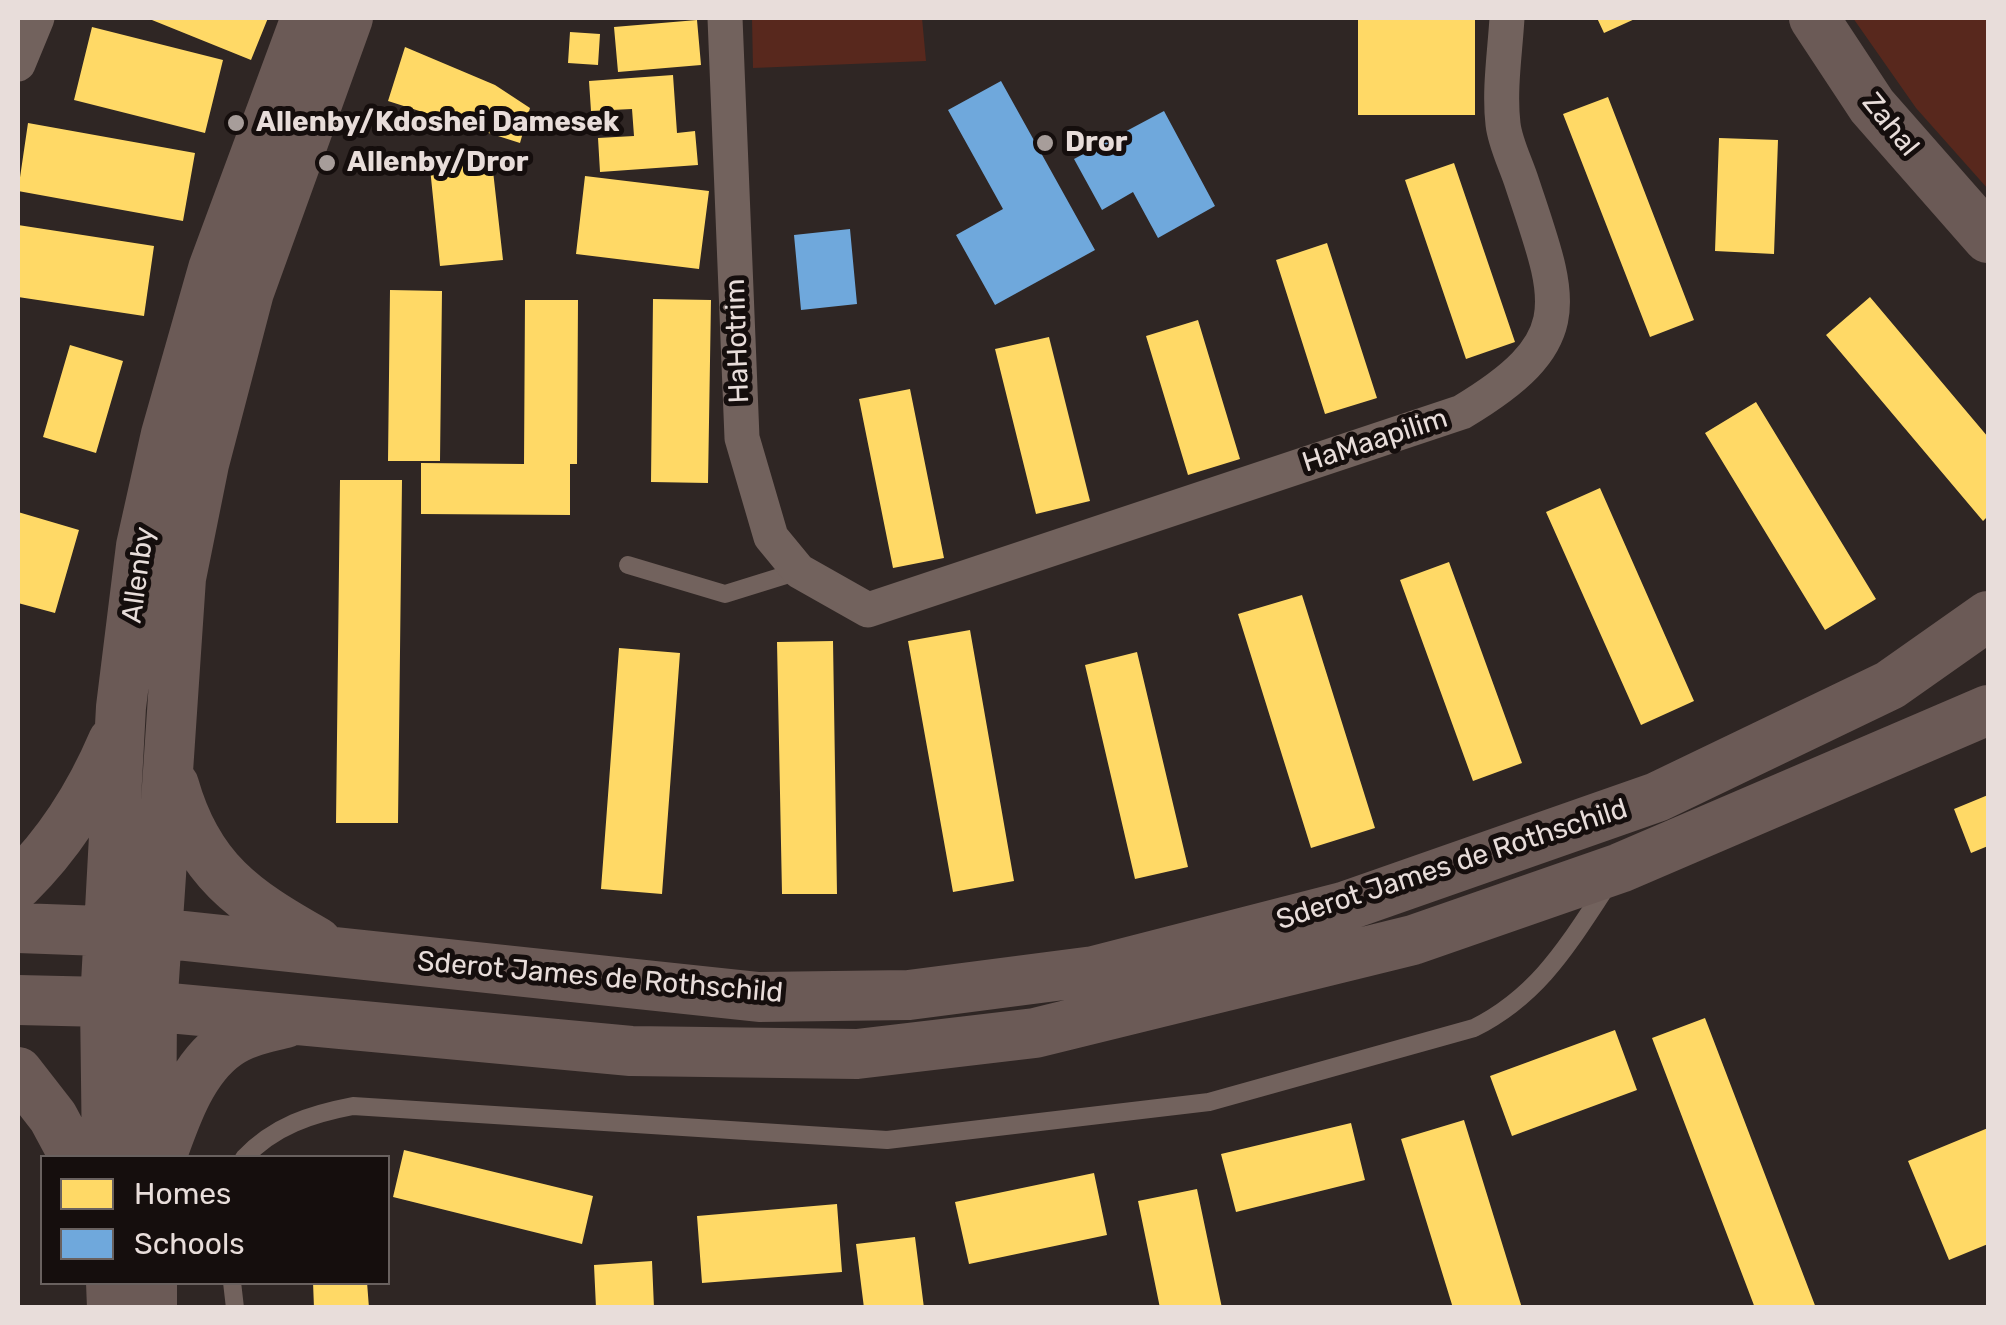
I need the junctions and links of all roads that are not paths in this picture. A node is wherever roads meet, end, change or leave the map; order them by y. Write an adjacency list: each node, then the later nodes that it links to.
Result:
1 (36, 18): 7 (street)
2 (306, 18): 13 (street, Allenby)
3 (348, 18): 15 (street, Allenby)
4 (725, 18): 10 (street, HaHotrim)
5 (1507, 18): 11 (street, HaMaapilim)
6 (1814, 18): 8 (street, Zahal)
7 (18, 64)
8 (1985, 230)
9 (628, 565): 10 (lane)
10 (799, 571): 11 (street, HaHotrim)
11 (868, 610)
12 (1988, 616): 20 (street, Sderot James de Rothschild)
13 (121, 707): 17 (street); 19 (street, Allenby)
14 (1988, 710): 16 (street, Sderot James de Rothschild)
15 (167, 763): 19 (street, Allenby); 20 (street)
16 (1620, 868): 23 (street, Sderot James de Rothschild); 29 (lane)
17 (18, 884)
18 (18, 928): 19 (street, Sderot James de Rothschild)
19 (133, 931): 20 (street, Sderot James de Rothschild); 22 (street, Allenby)
20 (334, 952)
21 (18, 1000): 22 (street, Sderot James de Rothschild)
22 (129, 1005): 23 (street, Sderot James de Rothschild); 26 (street, Allenby); 27 (street, Allenby)
23 (302, 1020): 28 (street)
24 (18, 1072): 25 (street)
25 (73, 1155)
26 (106, 1155)
27 (151, 1155)
28 (162, 1155)
29 (248, 1155)

